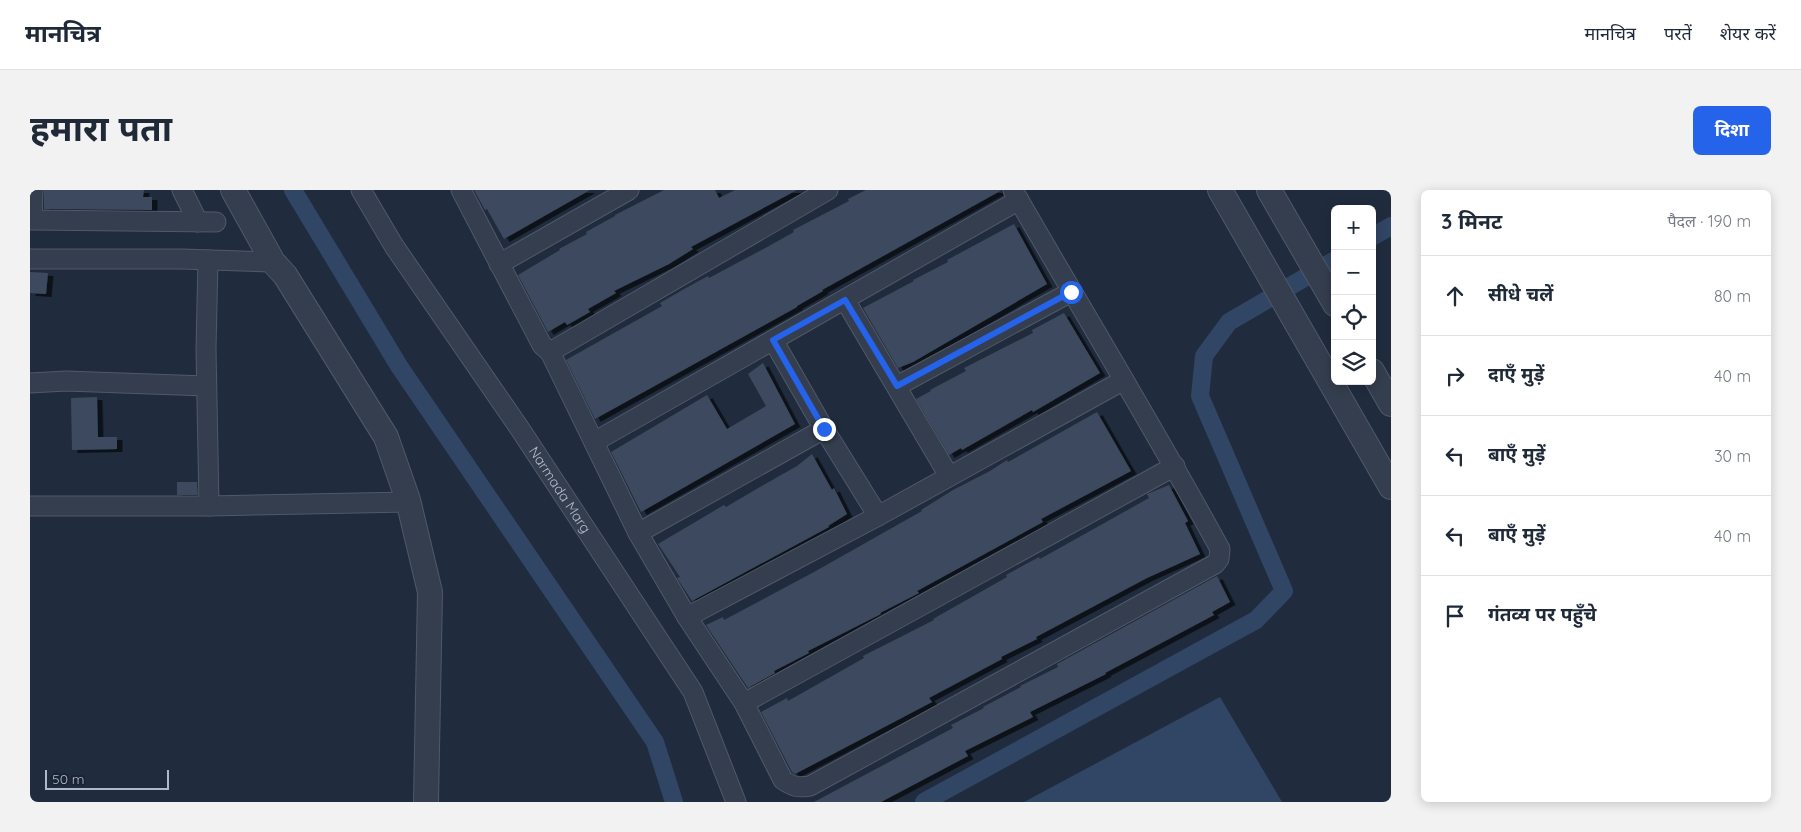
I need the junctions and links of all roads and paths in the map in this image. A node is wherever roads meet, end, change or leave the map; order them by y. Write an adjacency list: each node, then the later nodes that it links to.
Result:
1 (33, 190): 2 (street)
2 (182, 190)
3 (233, 190): 13 (street)
4 (361, 190): 39 (street, Narmada Marg)
5 (461, 190): 14 (street)
6 (629, 190): 14 (street)
7 (828, 190): 19 (street)
8 (1220, 190): 30 (street)
9 (1269, 190): 16 (street)
10 (1016, 195): 15 (street); 17 (street)
11 (30, 259): 12 (street)
12 (208, 260): 13 (street); 23 (street)
13 (273, 262): 31 (street)
14 (499, 264): 19 (street)
15 (1071, 292): 21 (street); 24 (street)
16 (1331, 298)
17 (845, 300): 18 (street); 24 (street)
18 (773, 340): 26 (street); 27 (street)
19 (550, 352): 27 (street)
20 (1376, 378): 25 (street)
21 (1124, 380): 28 (street); 29 (street)
22 (30, 383): 23 (street)
23 (206, 386): 33 (street)
24 (897, 386): 29 (street)
25 (1391, 404)
26 (824, 429): 34 (street); 35 (street)
27 (594, 442): 35 (street)
28 (1175, 466): 37 (street); 37 (street)
29 (949, 476): 34 (street)
30 (1391, 487)
31 (409, 502): 33 (street); 38 (street)
32 (30, 506): 33 (street)
33 (209, 506)
34 (878, 516): 36 (street)
35 (638, 533): 36 (street)
36 (687, 617): 37 (street)
37 (744, 703)
38 (426, 802)
39 (736, 802)

